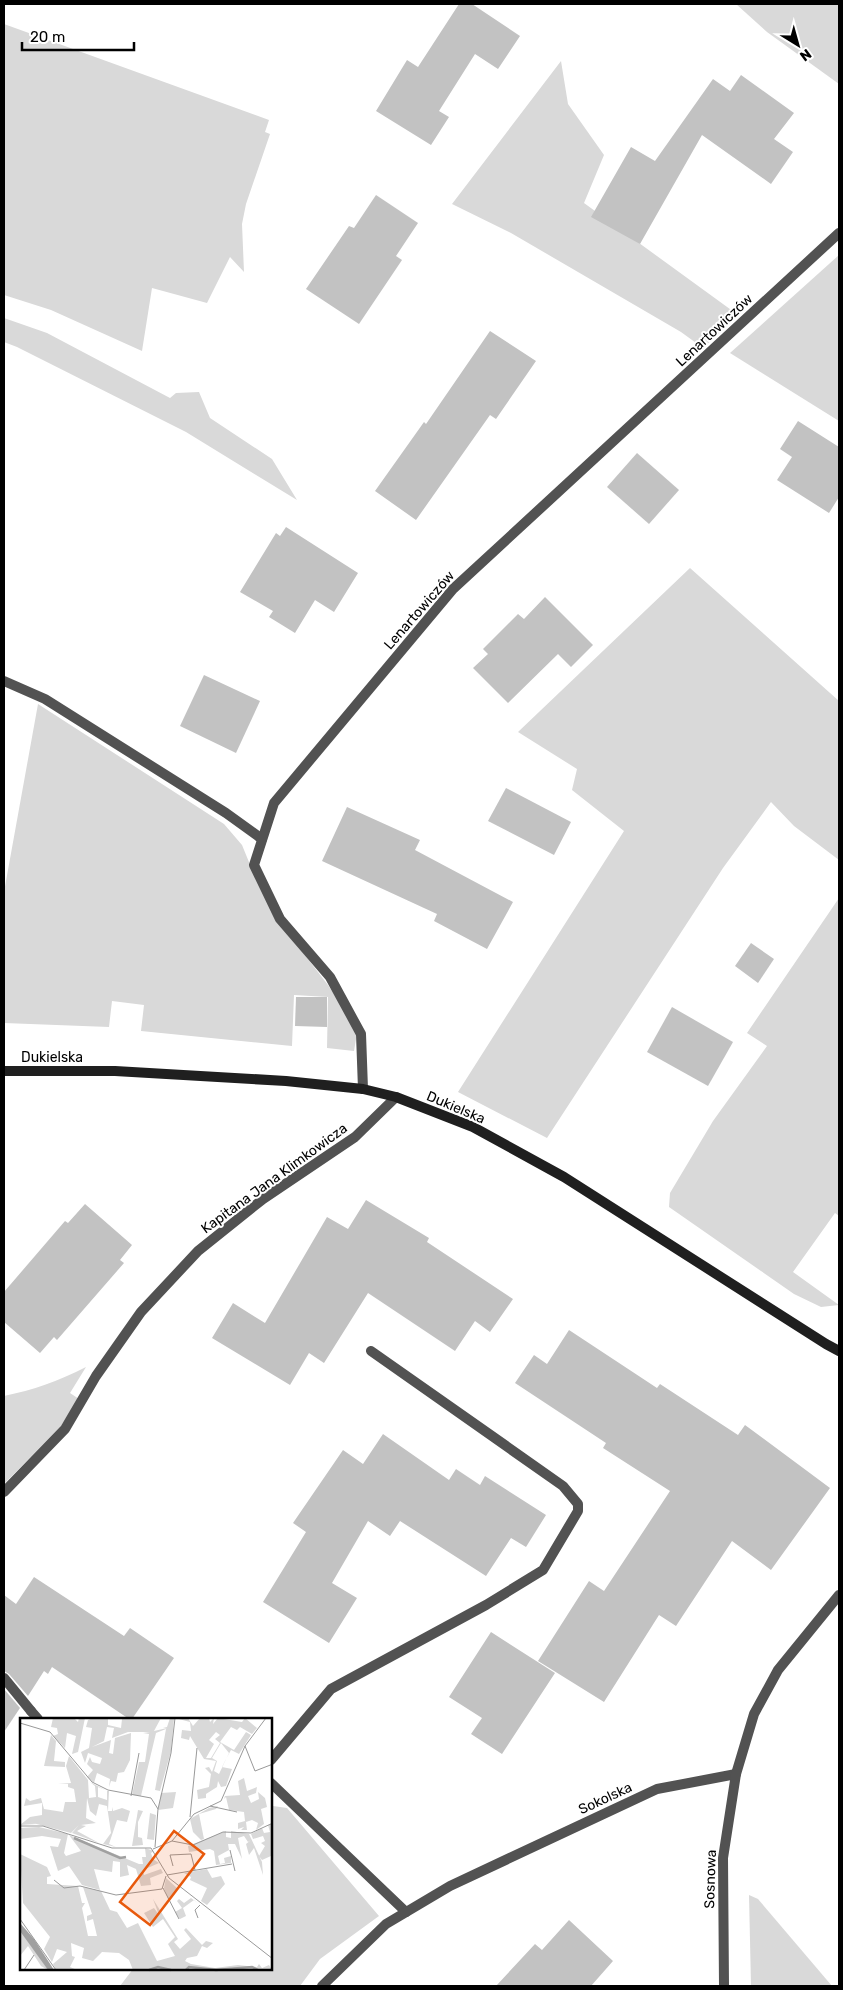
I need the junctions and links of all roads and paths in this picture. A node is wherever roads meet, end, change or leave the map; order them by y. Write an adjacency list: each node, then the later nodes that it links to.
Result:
1 (839, 233): 3 (street, Lenartowiczów)
2 (4, 681): 3 (street)
3 (262, 840): 5 (street, Lenartowiczów)
4 (4, 1071): 5 (main road, Dukielska)
5 (363, 1089): 6 (main road, Dukielska)
6 (396, 1097): 7 (main road, Dukielska); 9 (street, Kapitana Jana Klimkowicza)
7 (839, 1350)
8 (371, 1351): 13 (street)
9 (4, 1492)
10 (839, 1595): 14 (street)
11 (4, 1678): 12 (street)
12 (34, 1715)
13 (272, 1759)
14 (736, 1774): 16 (street, Sokolska); 18 (street, Sosnowa)
15 (272, 1785): 16 (street)
16 (406, 1912): 17 (street, Sokolska)
17 (322, 1986)
18 (724, 1986)

